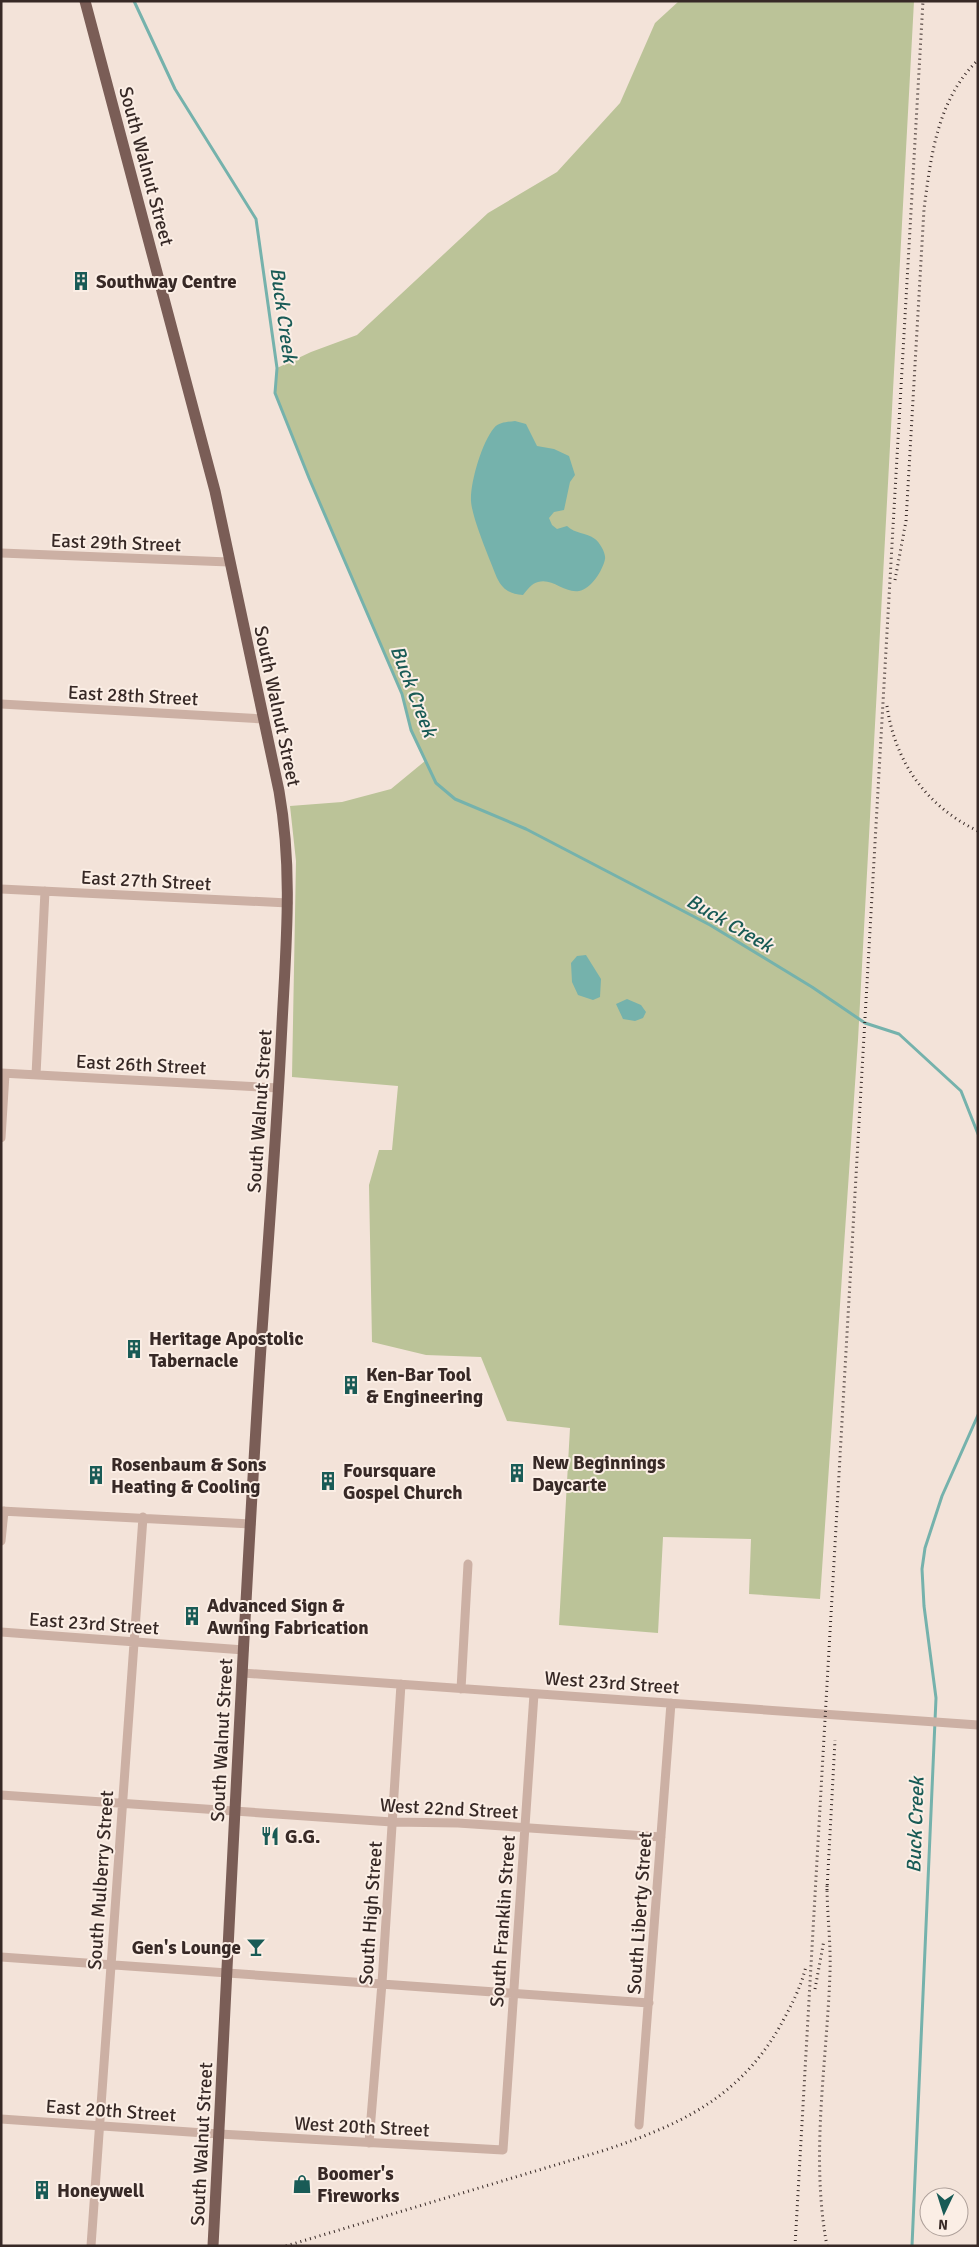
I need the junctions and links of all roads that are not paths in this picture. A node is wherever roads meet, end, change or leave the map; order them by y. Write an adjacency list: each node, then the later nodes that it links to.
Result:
1 (85, 1): 3 (main road, South Walnut Street)
2 (1, 553): 3 (street, East 29th Street)
3 (229, 562): 5 (main road, South Walnut Street)
4 (1, 704): 5 (street, East 28th Street)
5 (263, 719): 8 (main road, South Walnut Street)
6 (1, 889): 7 (street, East 27th Street)
7 (45, 891): 8 (street, East 27th Street); 10 (street)
8 (288, 903): 11 (main road, South Walnut Street)
9 (3, 1073): 10 (street, East 26th Street); 12 (street)
10 (36, 1075): 11 (street, East 26th Street)
11 (279, 1088): 15 (main road, South Walnut Street)
12 (1, 1138)
13 (2, 1511): 14 (street); 16 (street)
14 (142, 1517): 15 (street); 19 (street, South Mulberry Street)
15 (251, 1524): 20 (main road, South Walnut Street)
16 (1, 1541)
17 (468, 1564): 23 (street)
18 (1, 1632): 19 (street, East 23rd Street)
19 (134, 1641): 20 (street, East 23rd Street); 28 (street, South Mulberry Street)
20 (244, 1650): 21 (main road, South Walnut Street)
21 (243, 1673): 22 (street, West 23rd Street); 29 (main road, South Walnut Street)
22 (400, 1684): 23 (street, West 23rd Street); 30 (street, South High Street)
23 (461, 1689): 24 (street, West 23rd Street)
24 (534, 1694): 25 (street, West 23rd Street); 31 (street, South Franklin Street)
25 (671, 1703): 26 (street, West 23rd Street); 32 (street, South Liberty Street)
26 (978, 1725)
27 (1, 1795): 28 (street, West 22nd Street)
28 (121, 1803): 29 (street, West 22nd Street); 34 (street, South Mulberry Street)
29 (235, 1810): 30 (street, West 22nd Street); 35 (main road, South Walnut Street)
30 (392, 1822): 31 (street, West 22nd Street); 36 (street, South High Street)
31 (525, 1827): 32 (street, West 22nd Street); 37 (street, South Franklin Street)
32 (661, 1837): 38 (street, South Liberty Street)
33 (1, 1957): 34 (street)
34 (111, 1965): 35 (street); 41 (street, South Mulberry Street)
35 (228, 1974): 36 (street); 42 (main road, South Walnut Street)
36 (382, 1984): 37 (street); 43 (street, South High Street)
37 (514, 1993): 38 (street); 44 (street, South Franklin Street)
38 (649, 2003): 40 (street, South Liberty Street)
39 (1, 2119): 41 (street, East 20th Street)
40 (639, 2125)
41 (100, 2126): 42 (street, East 20th Street); 45 (street, South Mulberry Street)
42 (219, 2134): 43 (street, West 20th Street); 46 (main road, South Walnut Street)
43 (369, 2143): 44 (street, West 20th Street)
44 (503, 2150)
45 (91, 2246)
46 (213, 2246)

